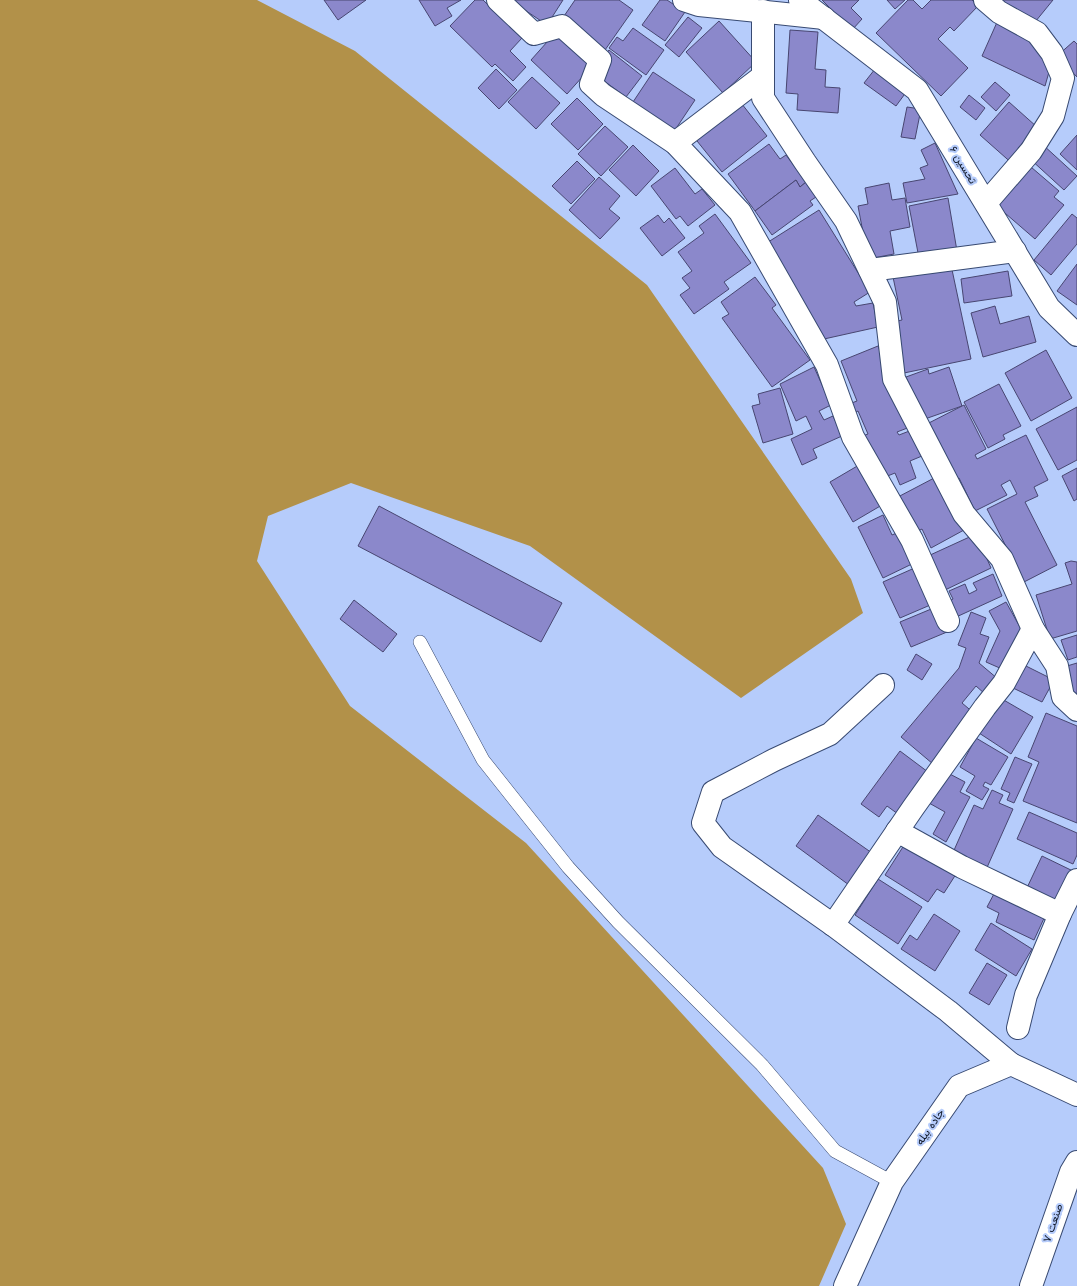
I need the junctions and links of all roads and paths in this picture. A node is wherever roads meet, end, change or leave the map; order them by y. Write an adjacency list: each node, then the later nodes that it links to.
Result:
1 (498, 0): 8 (street)
2 (684, 0): 5 (street)
3 (800, 0): 6 (street, تحسین ۶)
4 (985, 0): 9 (street)
5 (763, 11): 6 (street); 7 (street)
6 (824, 18): 9 (street, تحسین ۶)
7 (763, 76): 8 (street); 11 (street)
8 (675, 143): 13 (street)
9 (986, 203): 10 (street, تحسین ۶)
10 (1015, 251): 11 (street); 12 (street, تحسین ۶)
11 (870, 270): 14 (street)
12 (1077, 335)
13 (948, 621)
14 (1034, 629): 17 (street); 18 (street)
15 (420, 642): 26 (lane)
16 (883, 685): 21 (street)
17 (1077, 710)
18 (897, 831): 20 (street); 21 (street)
19 (1077, 880): 20 (street)
20 (1060, 914): 22 (street)
21 (833, 925): 23 (street)
22 (1018, 1028)
23 (1011, 1064): 24 (street); 26 (street, جاده بیله)
24 (1077, 1095)
25 (1077, 1162): 28 (street, صنعت ۷)
26 (892, 1182): 27 (street, جاده بیله)
27 (845, 1286)
28 (1031, 1286)

